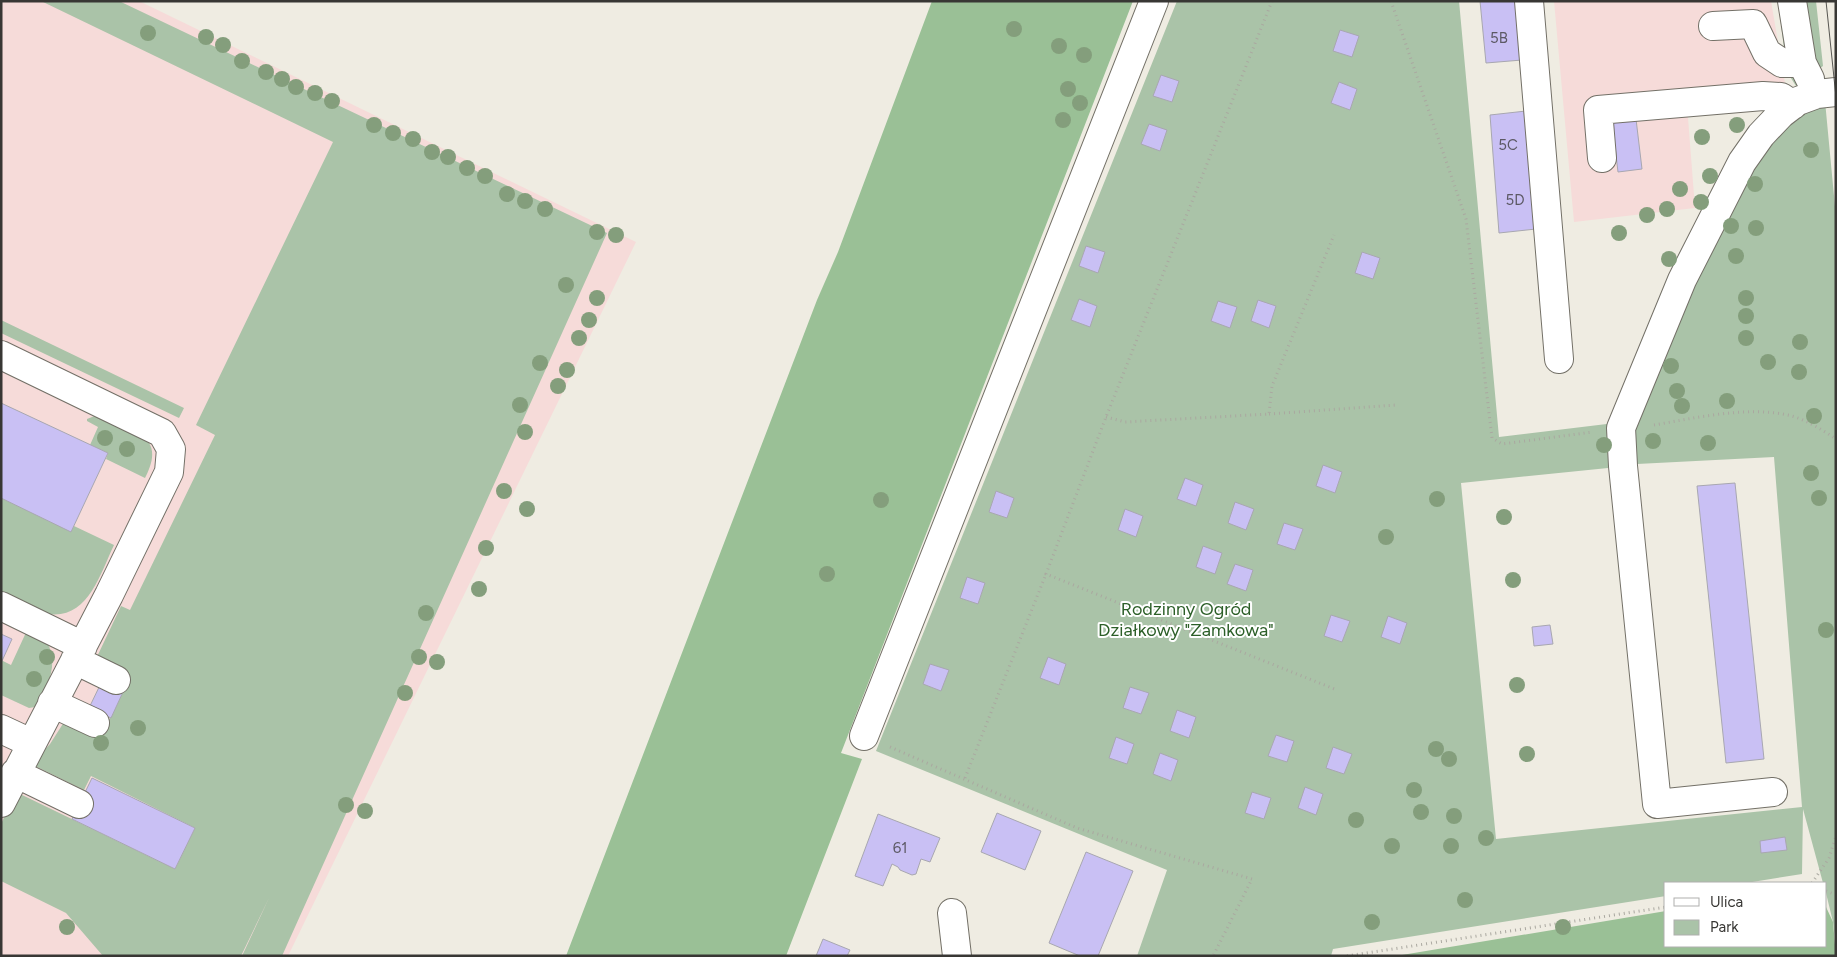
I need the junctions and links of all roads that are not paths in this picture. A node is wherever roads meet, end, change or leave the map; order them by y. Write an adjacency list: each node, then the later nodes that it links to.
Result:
1 (1154, 1): 16 (lane)
2 (1530, 1): 9 (lane)
3 (1792, 1): 5 (lane)
4 (1713, 26): 5 (lane)
5 (1802, 63): 6 (lane)
6 (1815, 97): 7 (lane); 19 (lane)
7 (1602, 158)
8 (1, 355): 11 (lane)
9 (1559, 359)
10 (1, 606): 11 (lane)
11 (79, 653): 12 (lane); 13 (lane)
12 (116, 680)
13 (52, 703): 14 (lane); 17 (lane)
14 (95, 723)
15 (1, 729): 17 (lane)
16 (864, 736)
17 (31, 743): 18 (lane)
18 (16, 773): 20 (lane); 21 (lane)
19 (1773, 792)
20 (1, 803)
21 (79, 804)
22 (952, 913): 23 (lane)
23 (957, 956)

